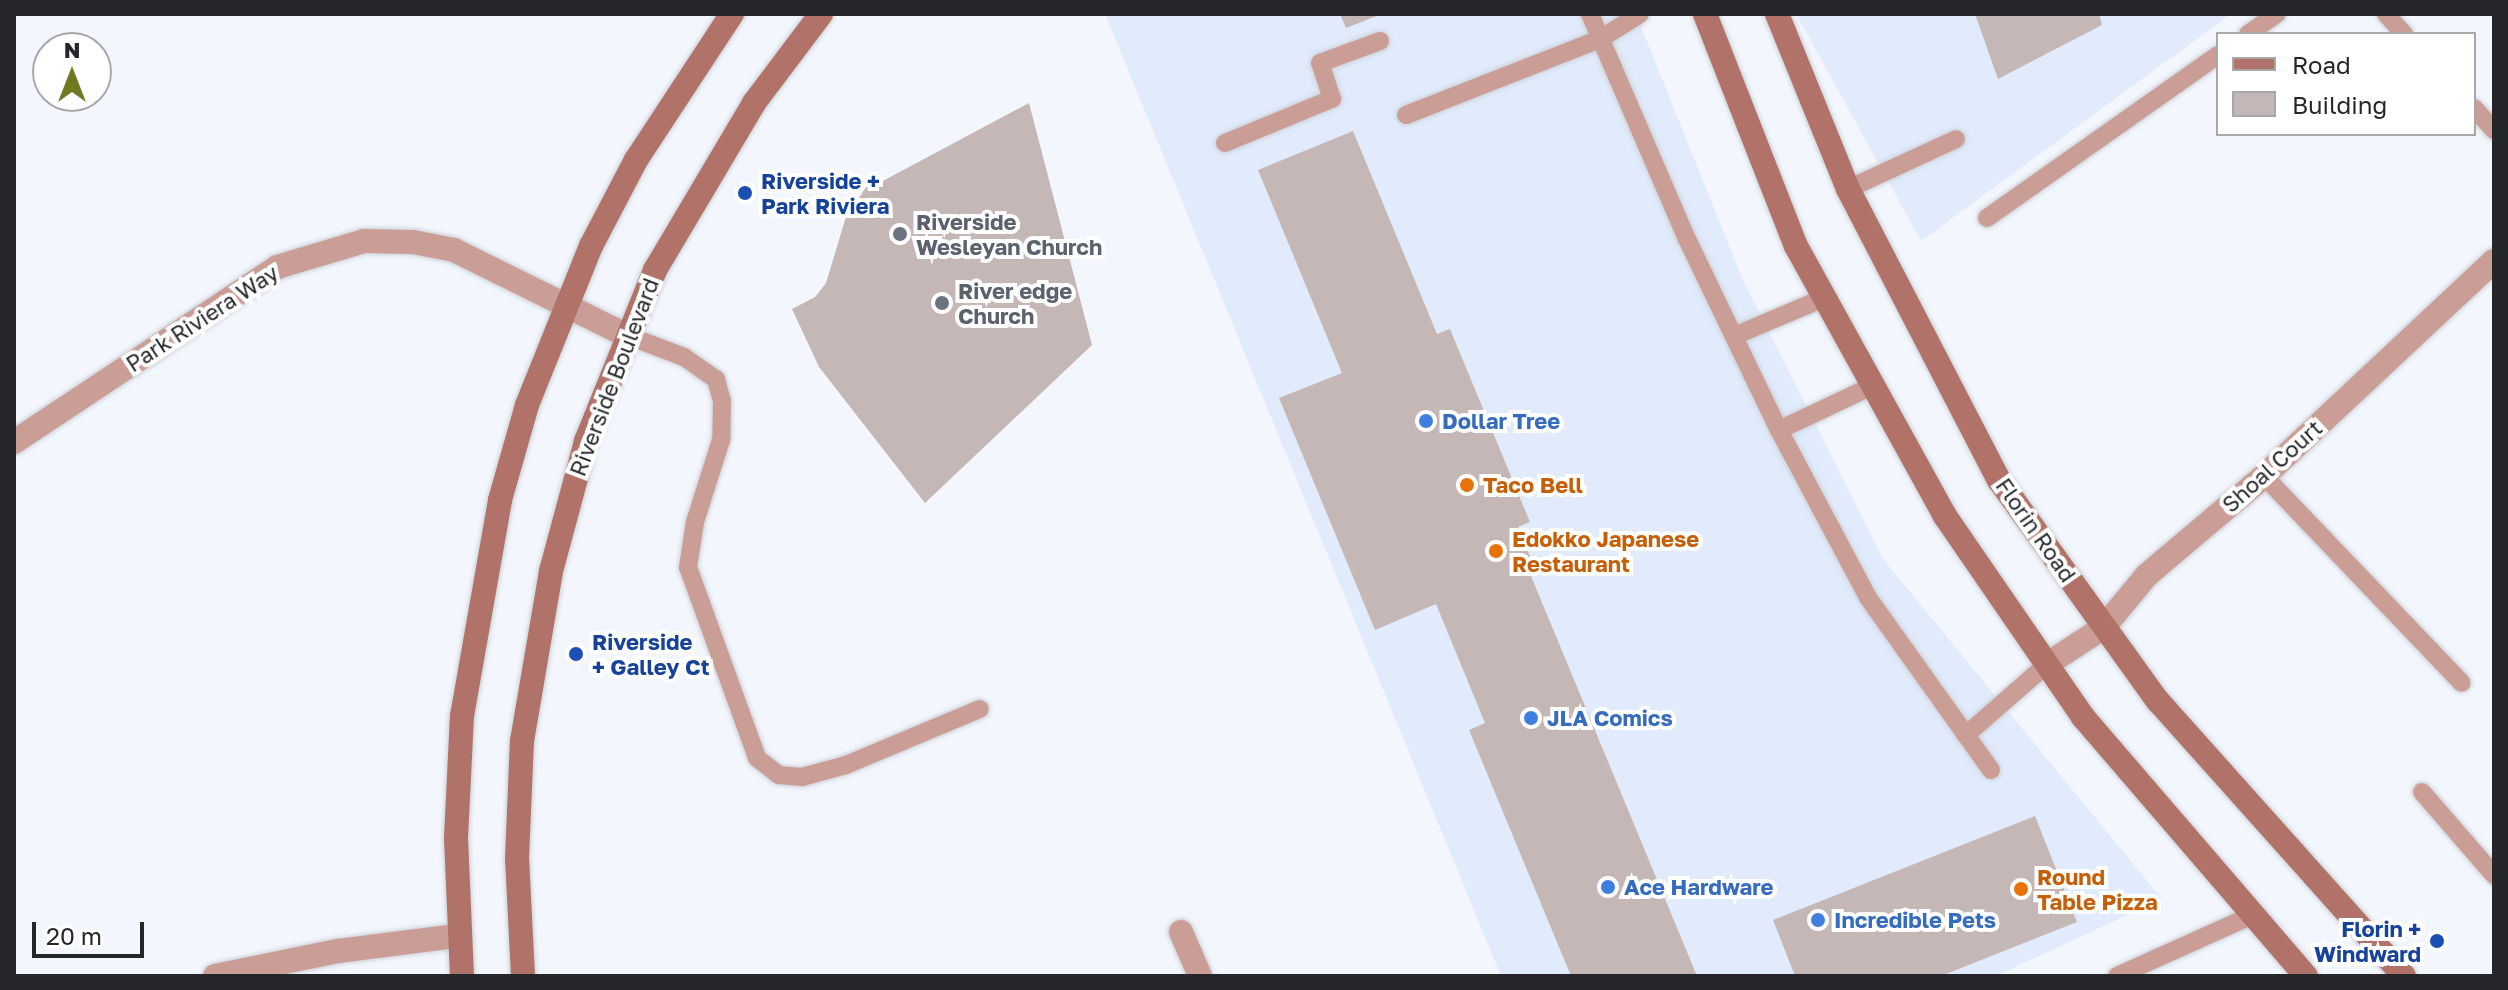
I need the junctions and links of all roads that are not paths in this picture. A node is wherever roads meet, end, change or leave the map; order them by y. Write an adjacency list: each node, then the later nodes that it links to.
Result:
1 (732, 14): 23 (main road)
2 (821, 14): 24 (main road, Riverside Boulevard)
3 (1590, 14): 11 (lane)
4 (1640, 14): 11 (lane)
5 (1705, 14): 22 (main road)
6 (1777, 14): 19 (main road, Florin Road)
7 (2277, 14): 9 (lane)
8 (2386, 14): 10 (lane)
9 (2251, 32)
10 (2402, 32)
11 (1600, 39): 15 (lane); 25 (lane)
12 (1380, 41): 18 (lane)
13 (2216, 56): 20 (lane)
14 (2476, 110): 16 (lane)
15 (1406, 115)
16 (2494, 130)
17 (1956, 139): 19 (lane)
18 (1225, 143)
19 (1848, 189): 30 (main road, Florin Road)
20 (1987, 218)
21 (2494, 261): 29 (street, Shoal Court)
22 (1824, 298): 25 (lane); 26 (main road)
23 (564, 305): 24 (street, Park Riviera Way); 28 (street, Park Riviera Way); 40 (main road)
24 (626, 335): 33 (lane); 43 (main road, Riverside Boulevard)
25 (1734, 336): 27 (lane)
26 (1870, 387): 27 (lane); 31 (main road)
27 (1779, 430): 34 (lane)
28 (14, 442)
29 (2264, 476): 30 (street, Shoal Court); 32 (lane)
30 (2104, 627): 31 (street, Shoal Court); 47 (main road, Florin Road)
31 (2046, 665): 34 (lane); 38 (main road)
32 (2462, 683)
33 (980, 709)
34 (1966, 735): 35 (lane)
35 (1991, 770)
36 (2422, 792): 37 (lane)
37 (2494, 875)
38 (2253, 915): 45 (lane); 46 (main road)
39 (1181, 932): 44 (street)
40 (457, 936): 41 (street); 42 (main road)
41 (215, 976)
42 (462, 976)
43 (523, 976)
44 (1200, 976)
45 (2117, 976)
46 (2306, 976)
47 (2404, 976)

